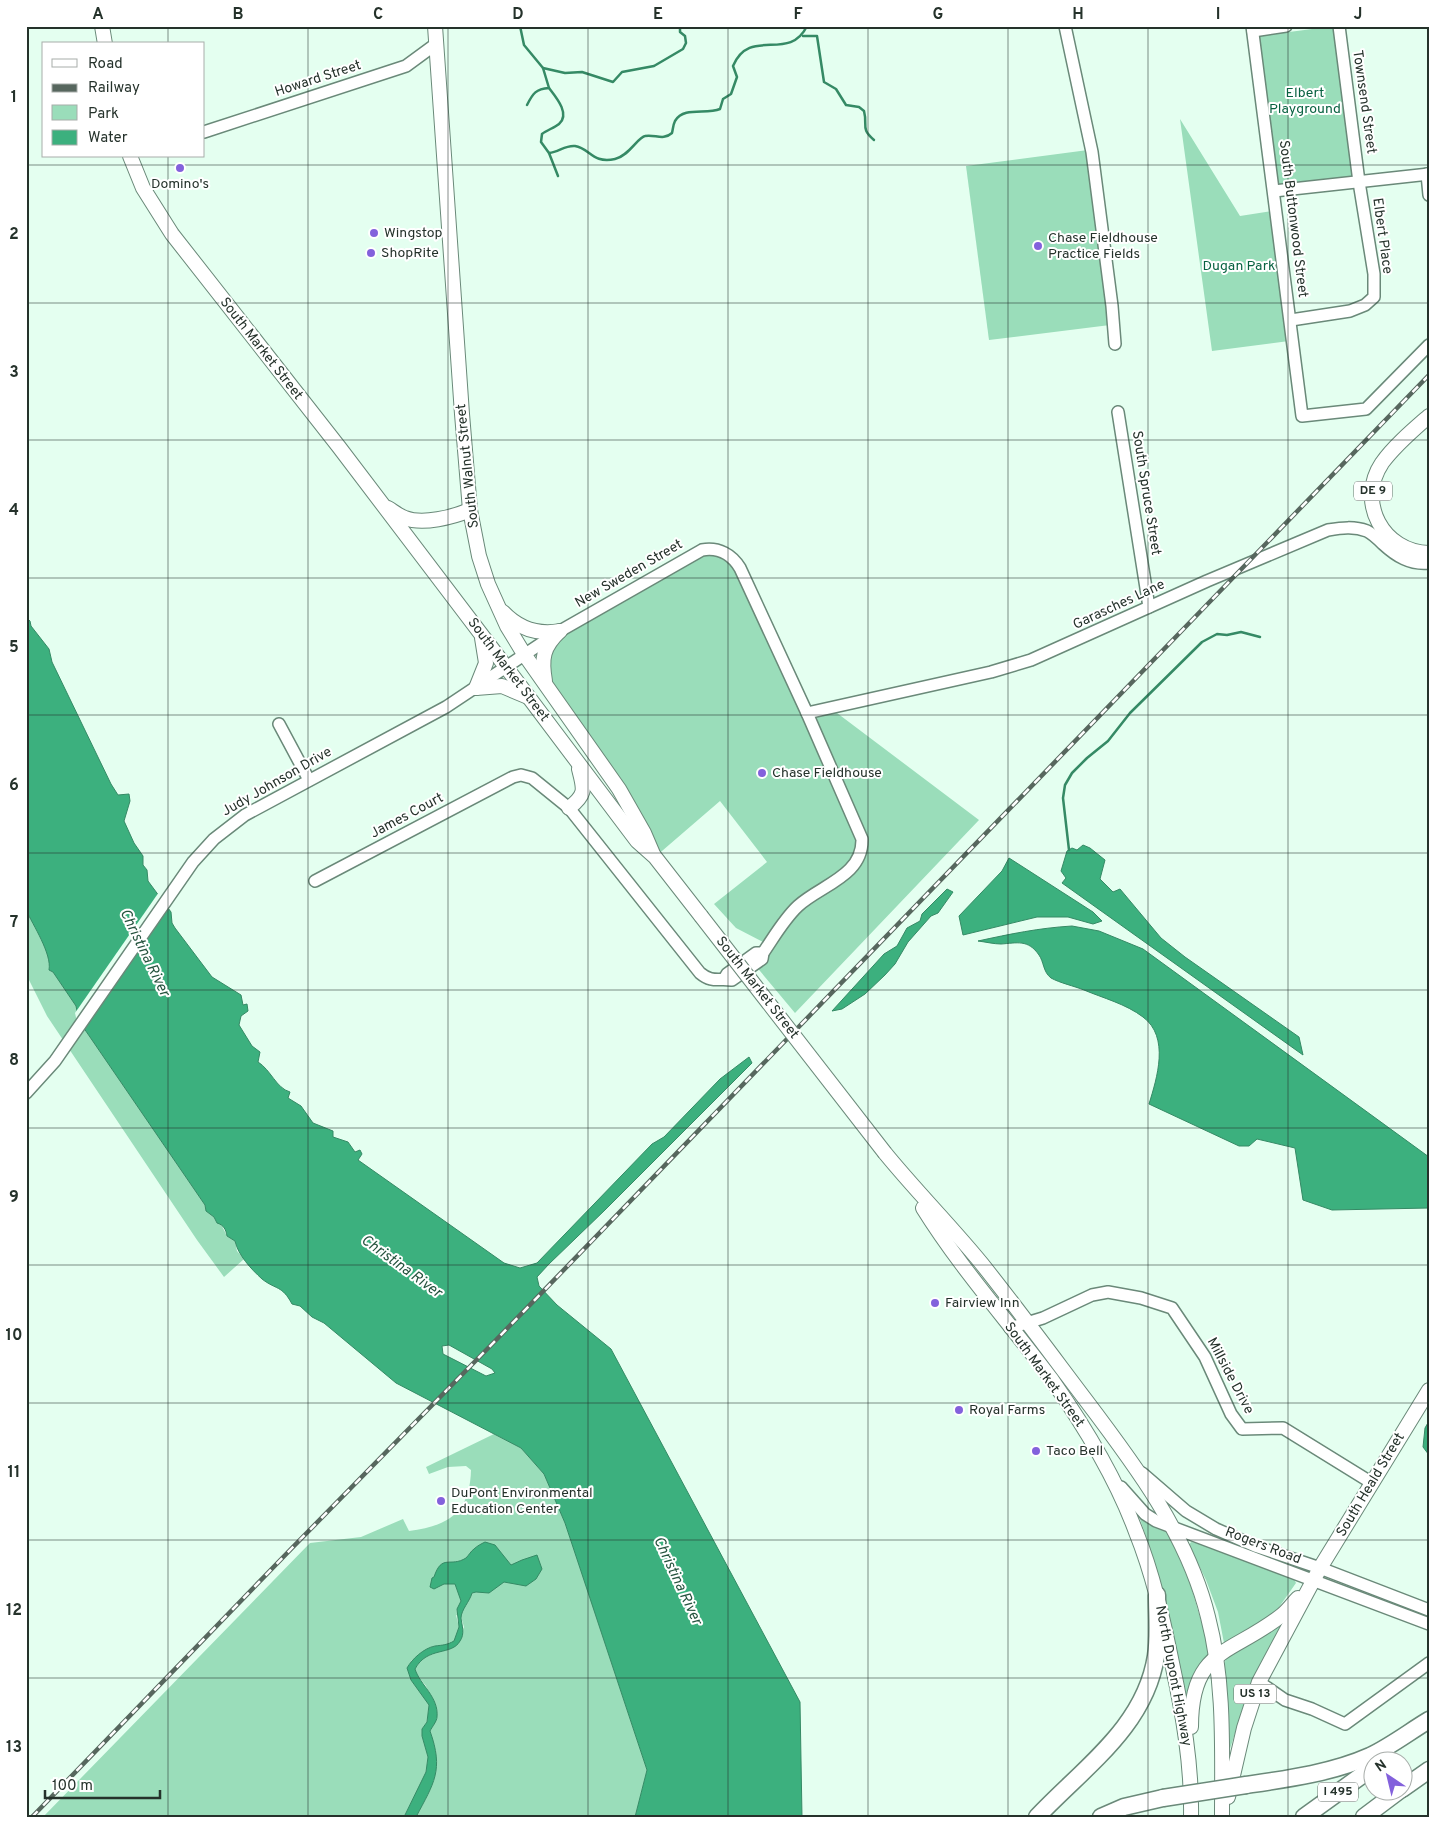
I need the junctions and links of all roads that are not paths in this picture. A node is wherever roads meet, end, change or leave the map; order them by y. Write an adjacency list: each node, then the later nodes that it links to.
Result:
1 (102, 26): 7 (main road)
2 (435, 26): 8 (main road, South Walnut Street)
3 (1065, 26): 16 (street)
4 (1286, 26): 6 (street)
5 (1339, 26): 12 (street, Townsend Street)
6 (1252, 28): 13 (street, South Buttonwood Street)
7 (104, 42)
8 (436, 44): 9 (street, Howard Street); 21 (main road, South Walnut Street)
9 (205, 132)
10 (132, 158): 20 (main road, South Market Street)
11 (1428, 174): 12 (street); 14 (street)
12 (1359, 182): 13 (street); 15 (street, Elbert Place)
13 (1274, 191): 15 (street, South Buttonwood Street)
14 (1429, 195)
15 (1290, 320): 17 (street, South Buttonwood Street)
16 (1115, 344)
17 (1429, 345)
18 (1118, 412): 25 (street, South Spruce Street)
19 (1429, 416): 22 (main road, DE 9)
20 (381, 503): 21 (main road); 27 (main road, South Market Street)
21 (470, 510): 24 (main road, South Walnut Street)
22 (1429, 553)
23 (1429, 563): 25 (street, Garasches Lane)
24 (497, 604): 26 (main road); 28 (main road, South Walnut Street)
25 (1149, 608): 33 (street, Garasches Lane)
26 (560, 631): 28 (street, New Sweden Street); 30 (main road); 33 (street, New Sweden Street)
27 (482, 635): 29 (main road, South Market Street); 31 (main road)
28 (524, 654): 29 (street, Judy Johnson Drive); 30 (main road, South Walnut Street)
29 (506, 667): 31 (street, Judy Johnson Drive); 32 (main road, South Market Street)
30 (545, 682): 39 (main road, South Walnut Street)
31 (476, 688): 32 (main road); 37 (street, Judy Johnson Drive)
32 (528, 697): 35 (main road, South Market Street)
33 (807, 713): 38 (street, South Market Street)
34 (279, 724): 37 (street)
35 (579, 766): 38 (main road); 39 (main road, South Market Street)
36 (513, 777): 38 (street, South Market Street); 40 (street, James Court)
37 (309, 780): 41 (street, Judy Johnson Drive)
38 (569, 808)
39 (655, 857): 42 (main road, South Market Street, bridge)
40 (315, 881)
41 (26, 1093)
42 (901, 1173): 43 (main road, South Market Street); 44 (main road, South Market Street)
43 (1028, 1322): 44 (street, Millside Drive); 46 (main road, South Market Street); 48 (street, Millside Drive)
44 (1010, 1328): 47 (main road, South Market Street)
45 (1429, 1390): 48 (main road, South Heald Street / US 13)
46 (1131, 1463): 49 (main road, South Market Street); 50 (street, Rogers Road)
47 (1106, 1467): 49 (street, Rogers Road); 51 (main road, South Market Street)
48 (1372, 1483): 50 (main road, South Heald Street / US 13)
49 (1173, 1528): 50 (street, Rogers Road); 54 (main road)
50 (1317, 1575): 52 (street, Rogers Road); 53 (street, Rogers Road); 54 (main road, South Heald Street / US 13); 56 (main road, South Heald Street / US 13)
51 (1157, 1595): 63 (main road, North Dupont Highway); 65 (highway)
52 (1429, 1610)
53 (1429, 1624)
54 (1217, 1656): 63 (main road, South Heald Street / US 13); 68 (main road)
55 (1429, 1663): 56 (street)
56 (1259, 1682): 68 (main road, South Heald Street / US 13)
57 (1429, 1720): 66 (highway, bridge)
58 (1429, 1728): 59 (highway)
59 (1397, 1750)
60 (1429, 1770): 62 (highway, I 495)
61 (1362, 1775): 69 (highway, I 495)
62 (1412, 1782)
63 (1192, 1784): 67 (main road, North Dupont Highway / US 13)
64 (1387, 1800): 70 (highway, I 495)
65 (1037, 1817)
66 (1101, 1817)
67 (1191, 1817)
68 (1223, 1817)
69 (1304, 1817)
70 (1364, 1817)

